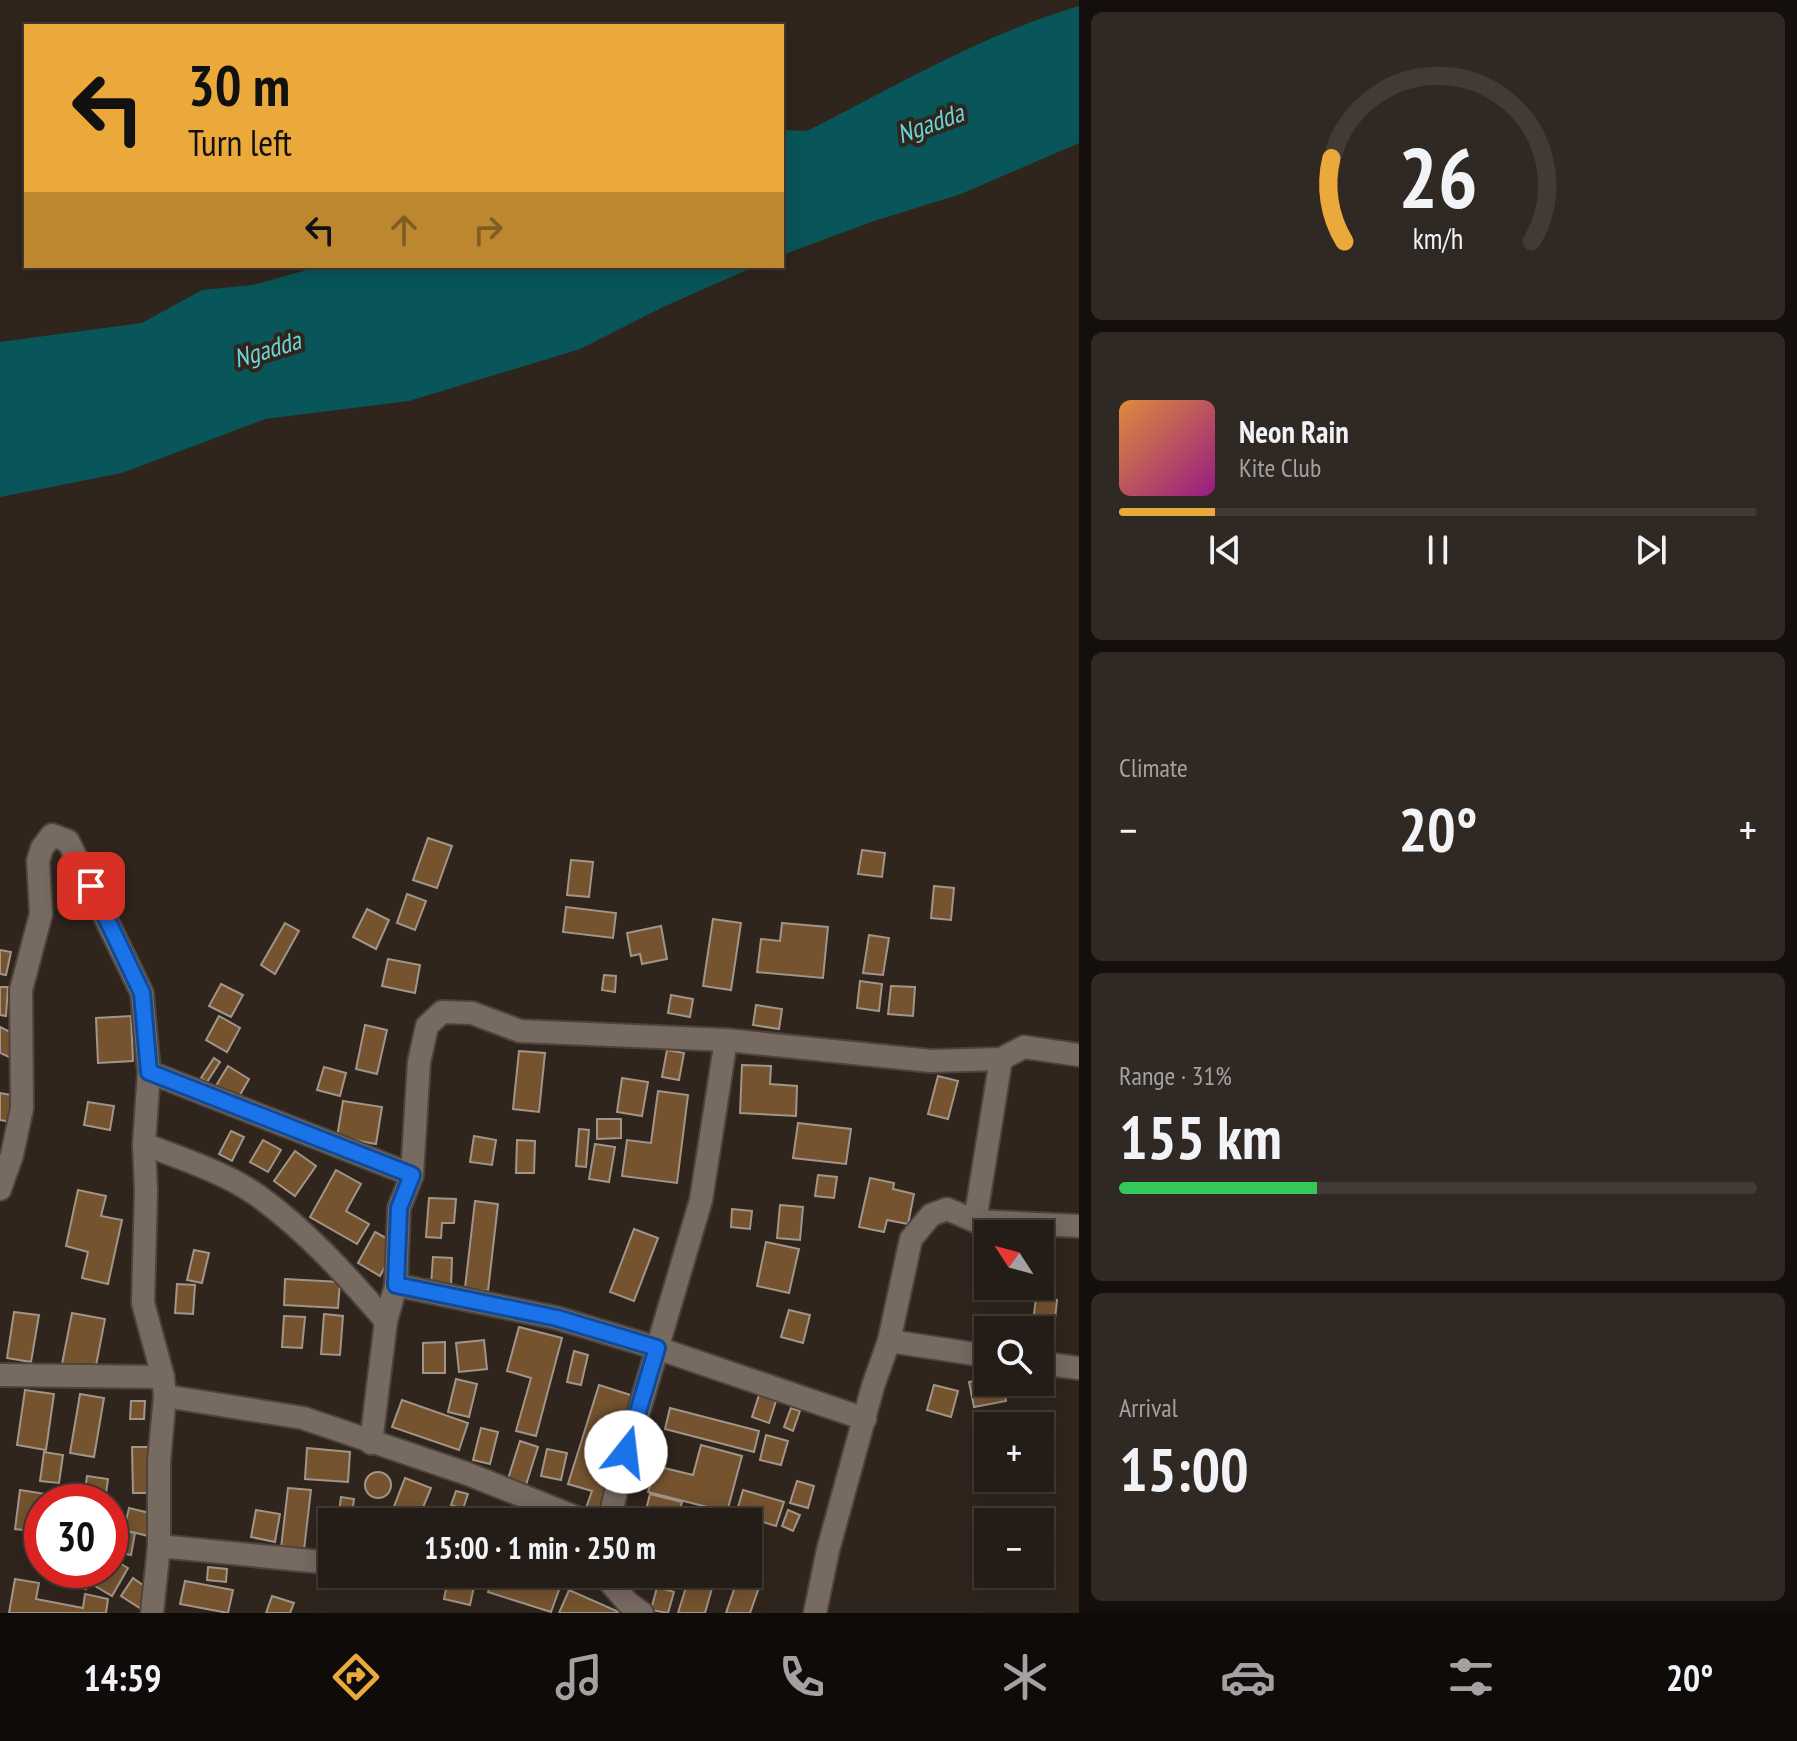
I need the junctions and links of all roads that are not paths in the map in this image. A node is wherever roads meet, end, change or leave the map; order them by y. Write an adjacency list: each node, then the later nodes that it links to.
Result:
1 (726, 1040): 3 (street); 6 (street); 15 (street)
2 (1079, 1055): 3 (street)
3 (1001, 1059): 8 (street)
4 (149, 1072): 5 (street); 6 (street); 7 (street)
5 (144, 1144): 13 (street); 20 (street)
6 (412, 1175): 12 (street)
7 (0, 1189)
8 (975, 1220)
9 (974, 1221): 14 (street)
10 (1054, 1225): 11 (street)
11 (1079, 1226)
12 (396, 1285): 13 (street); 15 (street)
13 (386, 1321): 22 (street)
14 (889, 1341): 16 (street); 21 (street)
15 (657, 1348): 21 (street); 24 (street)
16 (974, 1354)
17 (1054, 1365): 18 (street)
18 (1079, 1368)
19 (0, 1375): 20 (street)
20 (164, 1387): 22 (street); 25 (street)
21 (865, 1419): 30 (street)
22 (371, 1443): 23 (street)
23 (553, 1508)
24 (612, 1508)
25 (159, 1546): 26 (street); 28 (street)
26 (318, 1562)
27 (615, 1588): 29 (street)
28 (152, 1613)
29 (642, 1613)
30 (815, 1613)

